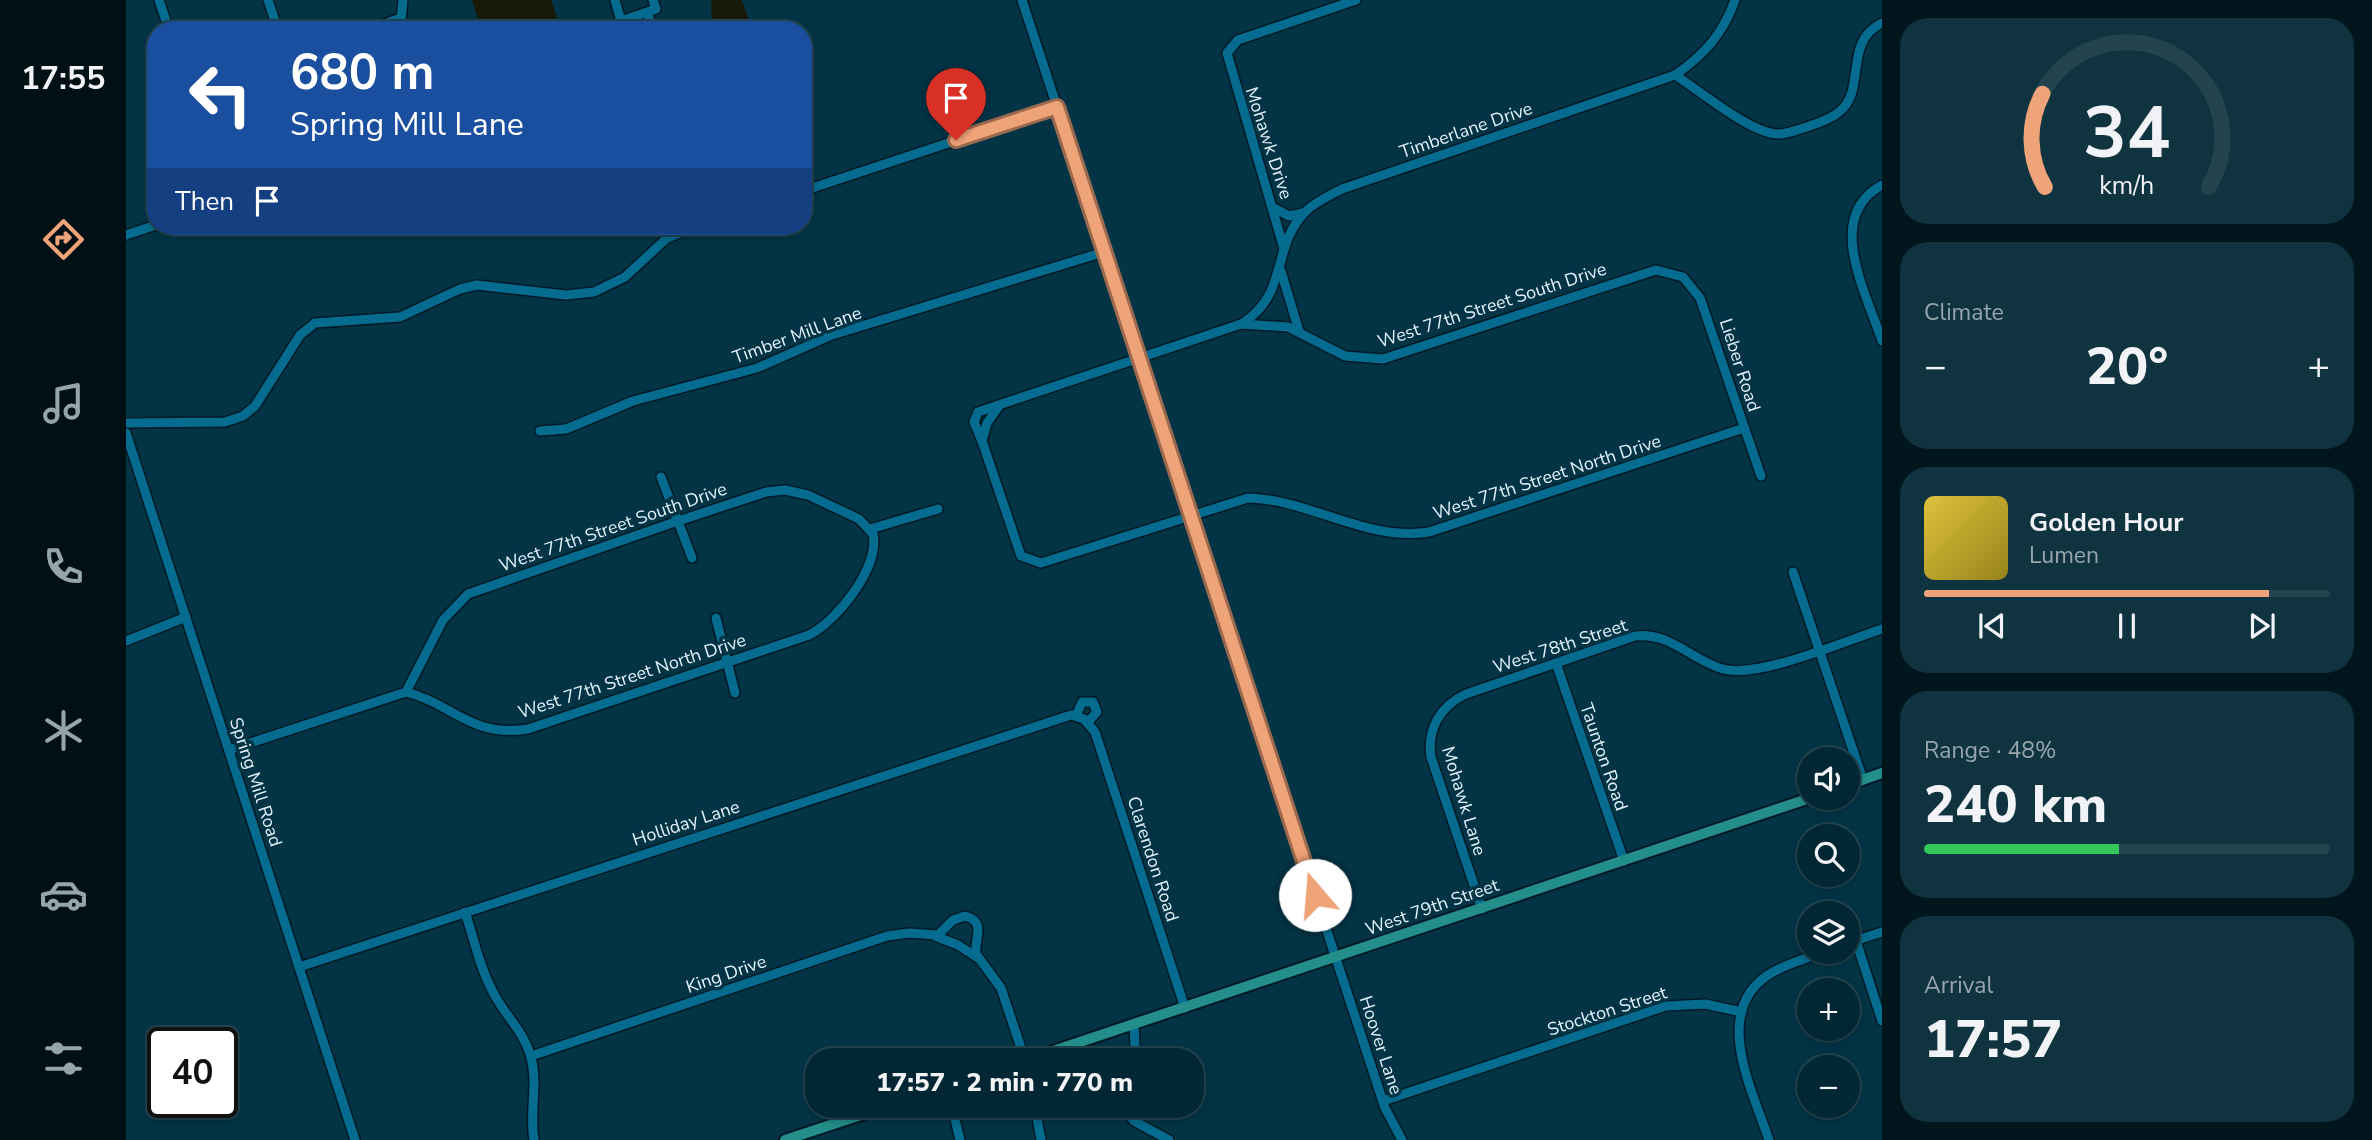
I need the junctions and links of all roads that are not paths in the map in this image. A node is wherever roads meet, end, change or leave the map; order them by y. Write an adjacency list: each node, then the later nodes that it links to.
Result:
1 (159, 0): 11 (street)
2 (268, 0): 12 (street)
3 (403, 0): 10 (street)
4 (615, 0): 9 (street)
5 (653, 0): 9 (street)
6 (1022, 0): 18 (street, Hoover Lane)
7 (1356, 0): 21 (street, Mohawk Drive)
8 (1735, 0): 17 (street, Timberlane Drive)
9 (647, 12): 15 (street)
10 (401, 18): 13 (street); 14 (street)
11 (166, 21)
12 (275, 21)
13 (392, 21)
14 (401, 21)
15 (650, 21)
16 (1882, 23): 17 (street)
17 (1675, 75): 22 (street, Timberlane Drive)
18 (1057, 107): 20 (street); 27 (street, Hoover Lane)
19 (1882, 185): 31 (street)
20 (812, 188)
21 (1274, 208): 22 (street); 26 (street, Mohawk Drive)
22 (1303, 213): 26 (street)
23 (147, 228): 24 (street)
24 (126, 235)
25 (675, 235): 36 (street)
26 (1284, 249): 28 (street)
27 (1104, 252): 34 (street, Hoover Lane); 38 (street, Timber Mill Lane)
28 (1280, 270): 30 (street); 32 (street)
29 (1676, 273): 32 (street, West 77th Street South Drive); 37 (street, Lieber Road)
30 (1241, 324): 32 (street, West 77th Street South Drive); 34 (street, West 77th Street South Drive)
31 (1880, 327): 33 (street)
32 (1298, 331)
33 (1882, 341)
34 (1140, 360): 35 (street, West 77th Street South Drive); 44 (street, Hoover Lane)
35 (1000, 405): 40 (street); 40 (street, West 77th Street South Drive)
36 (126, 423)
37 (1744, 428): 41 (street, Lieber Road); 44 (street, West 77th Street North Drive)
38 (540, 431)
39 (126, 433): 49 (street, Spring Mill Road)
40 (982, 441): 44 (street, West 77th Street North Drive)
41 (1761, 476)
42 (661, 477): 45 (street)
43 (938, 509): 46 (street)
44 (1191, 515): 72 (street, Hoover Lane)
45 (678, 522): 46 (street, West 77th Street South Drive); 47 (street); 56 (street, West 77th Street South Drive)
46 (872, 531): 54 (street, West 77th Street North Drive)
47 (692, 558)
48 (1793, 572): 53 (street)
49 (186, 617): 52 (street); 60 (street, Spring Mill Road)
50 (716, 618): 54 (street)
51 (1882, 628): 53 (street, West 78th Street)
52 (126, 641)
53 (1819, 649): 55 (street, West 78th Street); 62 (street)
54 (727, 661): 56 (street, West 77th Street North Drive); 57 (street)
55 (1556, 663): 58 (street, West 78th Street); 65 (street, Taunton Road)
56 (405, 692): 60 (street)
57 (735, 693)
58 (1447, 705): 66 (street, Mohawk Lane)
59 (1082, 719): 59 (street, Holliday Lane); 67 (street, Holliday Lane); 76 (street, Clarendon Road)
60 (229, 750): 75 (street, Spring Mill Road)
61 (1882, 773): 62 (main road)
62 (1863, 780): 63 (main road)
63 (1860, 781)
64 (1797, 802): 65 (main road, West 79th Street)
65 (1623, 861): 66 (main road, West 79th Street)
66 (1482, 909): 72 (main road, West 79th Street)
67 (465, 912): 75 (street, Holliday Lane); 83 (street)
68 (1882, 932): 70 (street)
69 (933, 936): 71 (street, King Drive); 71 (street); 83 (street, King Drive)
70 (1860, 939)
71 (978, 958): 80 (street, King Drive)
72 (1336, 958): 76 (main road, West 79th Street); 84 (street, Hoover Lane)
73 (1860, 963): 78 (street)
74 (1797, 964): 77 (street)
75 (299, 967): 89 (street, Spring Mill Road)
76 (1185, 1008): 79 (main road, West 79th Street)
77 (1742, 1012): 84 (street, Stockton Street); 96 (street)
78 (1882, 1021)
79 (1134, 1025): 81 (main road, West 79th Street); 82 (street)
80 (1022, 1048)
81 (1063, 1048)
82 (1134, 1048)
83 (531, 1056): 90 (street)
84 (1383, 1101): 95 (street, Hoover Lane)
85 (852, 1118): 91 (main road)
86 (955, 1118): 92 (street)
87 (1037, 1118): 93 (street)
88 (1132, 1118): 94 (street)
89 (355, 1140)
90 (534, 1140)
91 (785, 1140)
92 (960, 1140)
93 (1041, 1140)
94 (1169, 1140)
95 (1402, 1140)
96 (1769, 1140)

